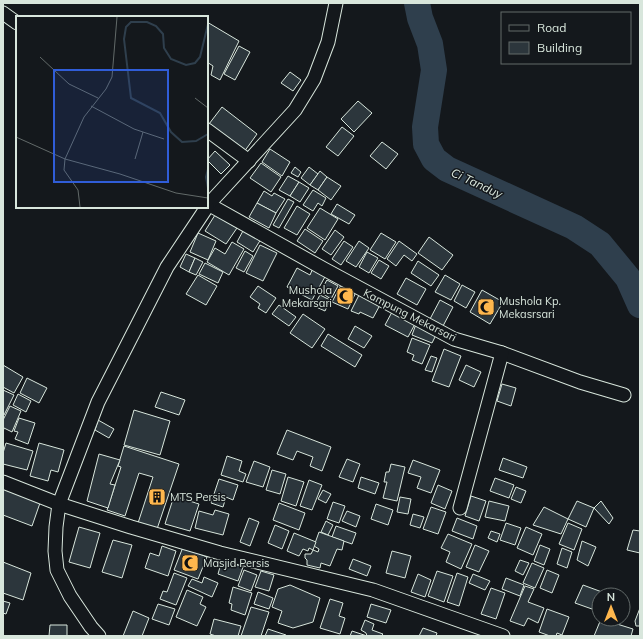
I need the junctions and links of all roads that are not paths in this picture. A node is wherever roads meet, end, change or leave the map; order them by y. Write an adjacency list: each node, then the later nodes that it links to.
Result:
1 (336, 3): 5 (street)
2 (3, 13): 3 (street)
3 (16, 22)
4 (208, 131): 5 (street)
5 (249, 161): 6 (street)
6 (208, 205)
7 (208, 207): 9 (street, Kampung Mekarsari)
8 (206, 208): 12 (street)
9 (502, 353): 10 (street, Kampung Mekarsari); 13 (street)
10 (624, 395)
11 (3, 482): 12 (street)
12 (59, 504): 14 (street); 15 (street)
13 (460, 508)
14 (99, 636)
15 (503, 636)

